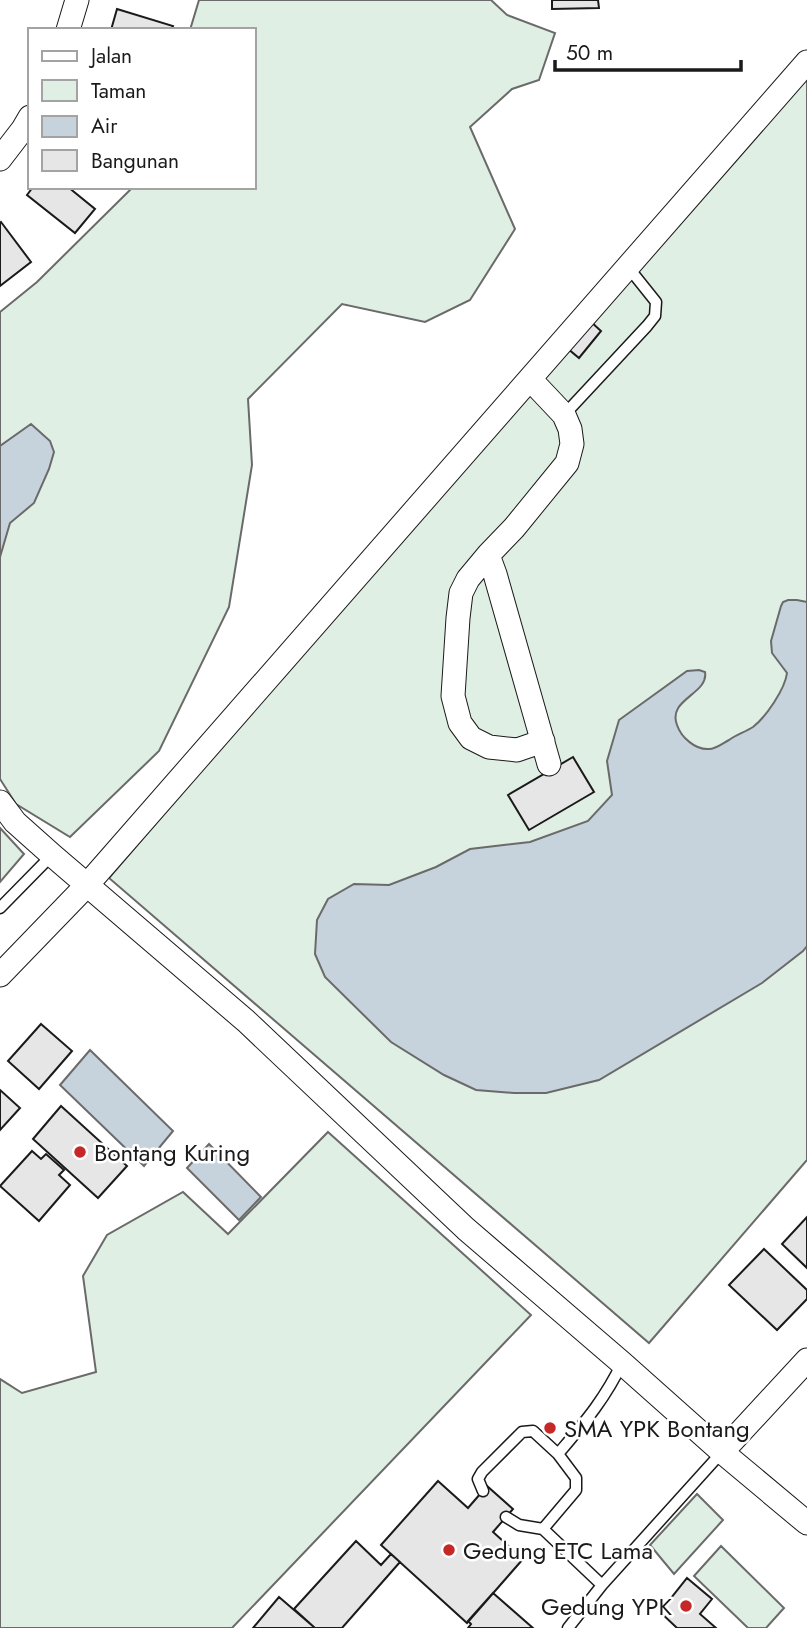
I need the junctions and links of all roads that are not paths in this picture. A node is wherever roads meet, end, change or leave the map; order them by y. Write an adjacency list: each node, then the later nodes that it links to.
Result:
1 (77, 0): 2 (street)
2 (69, 28)
3 (807, 62): 6 (street)
4 (28, 121): 5 (street)
5 (0, 159)
6 (628, 267): 7 (street); 8 (lane)
7 (530, 379): 8 (street); 14 (street)
8 (564, 415): 9 (street)
9 (488, 555): 10 (street); 10 (street)
10 (543, 741): 11 (street)
11 (550, 764)
12 (0, 802): 13 (street)
13 (52, 856): 14 (street); 15 (lane)
14 (87, 885): 16 (street); 18 (street)
15 (0, 908)
16 (0, 975)
17 (807, 1360): 19 (street)
18 (622, 1363): 19 (street); 20 (lane)
19 (722, 1452): 23 (street); 25 (lane)
20 (558, 1454): 21 (lane); 24 (lane)
21 (483, 1491)
22 (506, 1517): 24 (lane)
23 (807, 1522)
24 (543, 1528): 25 (lane)
25 (602, 1585): 26 (lane)
26 (575, 1626)

